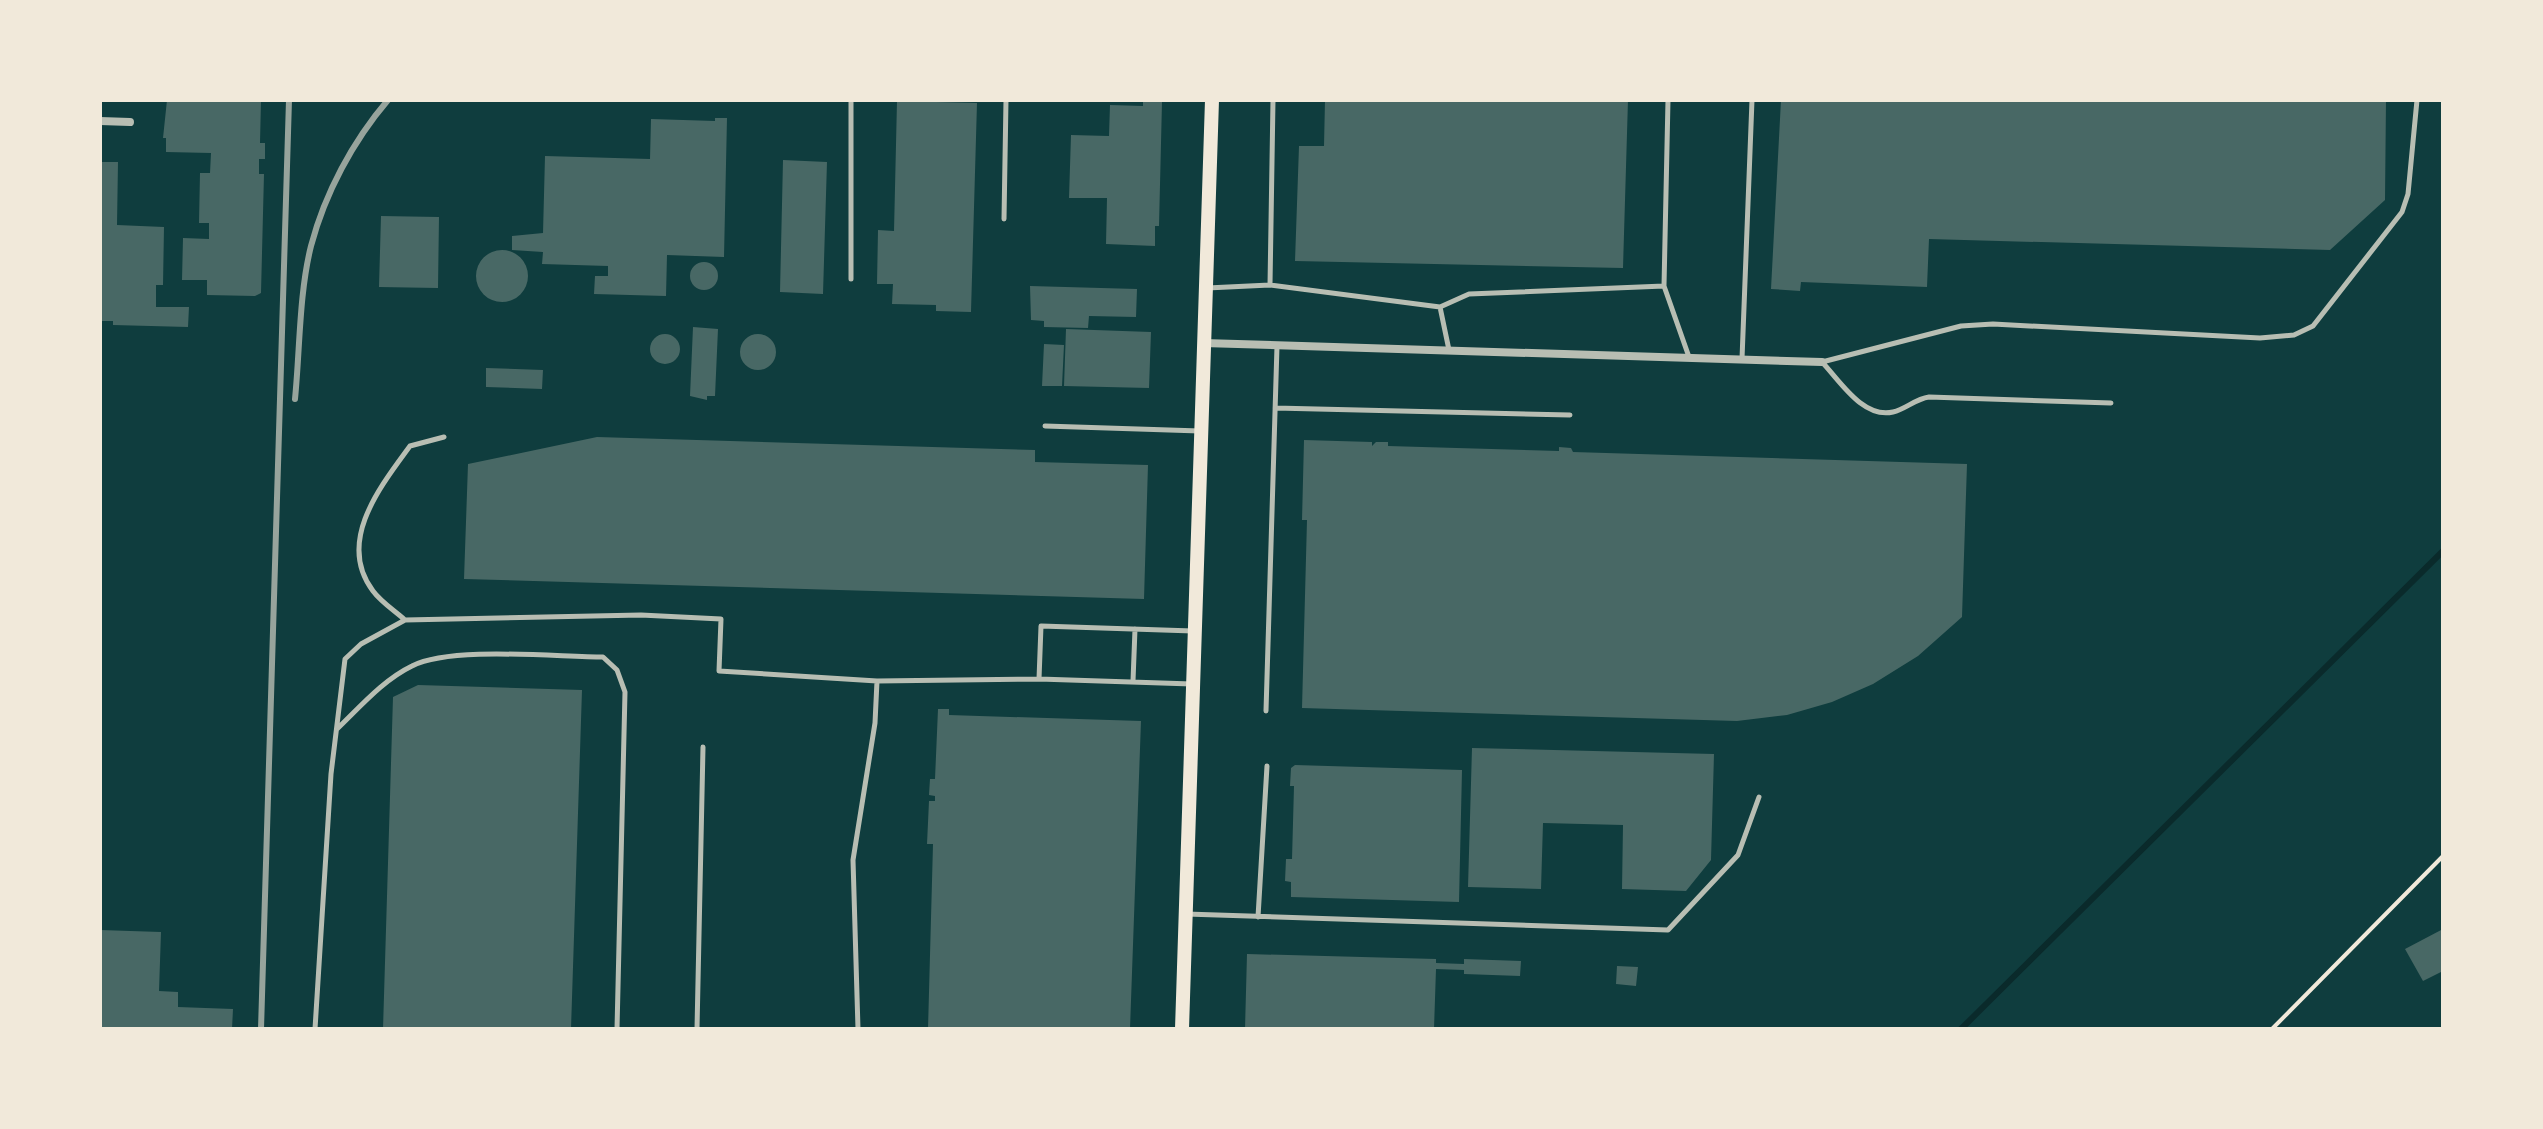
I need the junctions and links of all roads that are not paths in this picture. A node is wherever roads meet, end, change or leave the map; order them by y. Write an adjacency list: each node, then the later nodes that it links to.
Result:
1 (851, 100): 11 (lane)
2 (1006, 100): 10 (lane)
3 (1212, 100): 14 (main road)
4 (1273, 100): 12 (lane)
5 (1668, 100): 13 (lane)
6 (1752, 100): 20 (lane)
7 (2417, 100): 21 (lane)
8 (100, 121): 9 (street)
9 (130, 122)
10 (1004, 219)
11 (851, 279)
12 (1270, 285): 14 (lane); 15 (lane)
13 (1664, 286): 15 (lane); 19 (lane)
14 (1205, 288): 16 (main road)
15 (1440, 307): 18 (lane)
16 (1203, 343): 17 (street); 26 (main road)
17 (1277, 346): 18 (street); 23 (lane)
18 (1449, 351): 19 (street)
19 (1690, 358): 20 (street)
20 (1742, 360): 21 (street)
21 (1822, 362): 22 (lane)
22 (2111, 403)
23 (1275, 408): 24 (lane); 35 (lane)
24 (1570, 415)
25 (1045, 426): 26 (lane)
26 (1201, 431): 30 (main road)
27 (444, 437): 28 (lane)
28 (405, 620): 32 (lane); 36 (lane)
29 (1135, 629): 30 (lane); 31 (lane); 33 (lane)
30 (1194, 631): 34 (main road)
31 (1039, 679): 32 (lane); 33 (lane)
32 (877, 681): 45 (lane)
33 (1133, 681): 34 (lane)
34 (1193, 684): 40 (main road)
35 (1266, 711)
36 (336, 730): 42 (lane); 43 (lane)
37 (703, 747): 44 (lane)
38 (1267, 766): 41 (lane)
39 (1759, 797): 41 (lane)
40 (1185, 914): 41 (lane); 46 (main road)
41 (1258, 917)
42 (315, 1029)
43 (617, 1029)
44 (697, 1029)
45 (858, 1029)
46 (1182, 1029)

